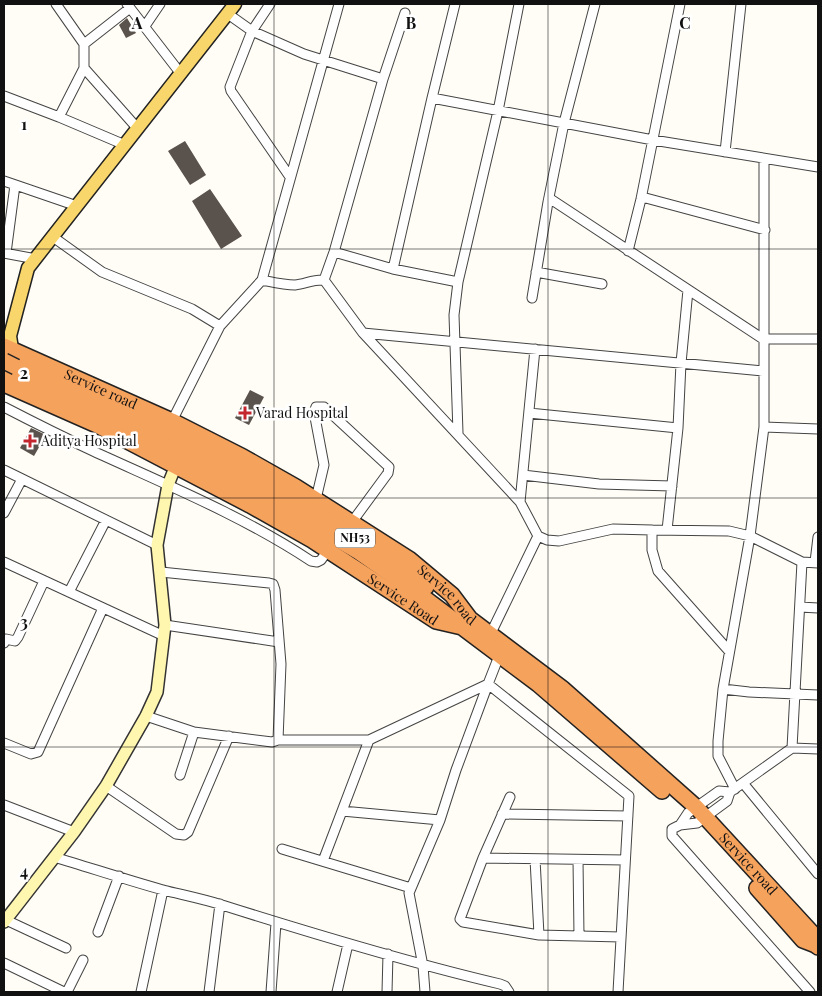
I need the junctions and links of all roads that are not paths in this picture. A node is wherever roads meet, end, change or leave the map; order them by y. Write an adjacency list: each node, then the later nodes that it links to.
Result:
1 (56, 4): 15 (street)
2 (160, 4): 13 (street)
3 (270, 4): 14 (street)
4 (340, 4): 16 (street)
5 (456, 4): 21 (street)
6 (519, 4): 22 (street)
7 (595, 4): 24 (street)
8 (680, 4): 26 (street)
9 (741, 4): 28 (street)
10 (129, 6): 13 (street); 15 (street)
11 (232, 9): 14 (street); 18 (main road)
12 (405, 13): 19 (street)
13 (145, 26): 18 (street)
14 (252, 31): 16 (street); 31 (street)
15 (84, 44): 17 (street)
16 (324, 60): 19 (street); 31 (street)
17 (84, 68): 23 (street); 25 (street)
18 (181, 74): 25 (main road)
19 (383, 79): 40 (street)
20 (4, 96): 23 (street)
21 (432, 98): 22 (street); 43 (street)
22 (498, 111): 24 (street); 47 (street)
23 (59, 117): 27 (street)
24 (564, 123): 26 (street); 35 (street)
25 (138, 129): 27 (main road)
26 (653, 140): 28 (street); 34 (street)
27 (125, 145): 36 (main road)
28 (725, 152): 29 (street)
29 (764, 160): 30 (street); 37 (street)
30 (818, 167)
31 (290, 177): 45 (street)
32 (4, 181): 33 (street)
33 (15, 185): 36 (street); 41 (street)
34 (642, 197): 37 (street); 39 (street)
35 (549, 198): 39 (street); 44 (street)
36 (77, 206): 38 (main road)
37 (765, 230): 53 (street)
38 (53, 237): 42 (main road); 51 (street)
39 (628, 251): 49 (street)
40 (334, 252): 43 (street); 46 (street)
41 (5, 253): 42 (street)
42 (36, 259): 57 (main road)
43 (393, 269): 47 (street)
44 (536, 272): 48 (street); 50 (street)
45 (262, 280): 46 (street); 51 (street)
46 (324, 280): 52 (street)
47 (458, 282): 55 (street)
48 (602, 284)
49 (688, 290): 53 (street); 58 (street)
50 (532, 298)
51 (220, 326): 62 (street)
52 (363, 333): 55 (street); 66 (street)
53 (763, 339): 54 (street); 59 (street)
54 (818, 339)
55 (456, 342): 56 (street); 66 (street)
56 (535, 349): 58 (street); 61 (street)
57 (7, 360): 62 (highway, Service road); 67 (highway, Service Road); 94 (highway, NH53)
58 (681, 363): 59 (street); 64 (street)
59 (763, 370): 63 (street)
60 (4, 408): 71 (street)
61 (529, 413): 64 (street); 69 (street)
62 (172, 422): 73 (highway, Service road)
63 (764, 427): 65 (street); 81 (street)
64 (678, 428): 72 (street)
65 (818, 429)
66 (458, 434): 74 (street)
67 (176, 465): 71 (street); 84 (highway, Service Road)
68 (4, 470): 70 (street)
69 (523, 475): 72 (street); 74 (street)
70 (22, 479): 75 (street); 76 (street)
71 (168, 485): 83 (street); 84 (street)
72 (672, 486): 79 (street)
73 (316, 499): 77 (highway, Service road); 77 (street)
74 (520, 502): 80 (street)
75 (4, 513)
76 (106, 520): 83 (street); 90 (street)
77 (352, 522): 94 (highway, Service road)
78 (652, 530): 79 (street); 80 (street); 99 (street)
79 (667, 530): 81 (street)
80 (538, 536): 96 (street)
81 (750, 536): 86 (street); 99 (street)
82 (818, 537): 87 (street)
83 (157, 545): 88 (street)
84 (328, 550): 94 (highway, Service Road)
85 (4, 562): 89 (street)
86 (802, 562): 87 (street); 91 (street)
87 (817, 562)
88 (161, 572): 95 (street); 98 (street)
89 (44, 581): 90 (street); 97 (street)
90 (69, 592): 92 (street)
91 (800, 607): 93 (street); 103 (street)
92 (103, 608): 95 (street); 110 (street)
93 (818, 608)
94 (466, 623): 96 (highway, Service road); 100 (highway, Service Road)
95 (164, 631): 98 (street); 105 (street)
96 (491, 633): 122 (highway, Service road)
97 (5, 640)
98 (280, 642): 108 (street)
99 (729, 651): 102 (street)
100 (499, 656): 101 (street); 122 (highway, Service Road)
101 (488, 684): 109 (street); 121 (street); 123 (street)
102 (723, 689): 103 (street); 116 (street)
103 (795, 694): 104 (street); 111 (street)
104 (818, 695)
105 (146, 716): 106 (street); 115 (street)
106 (194, 732): 107 (street); 113 (street)
107 (229, 736): 108 (street); 115 (street)
108 (278, 740): 109 (street)
109 (369, 740): 119 (street)
110 (4, 743)
111 (792, 748): 112 (street); 114 (street)
112 (818, 749)
113 (180, 775)
114 (744, 783): 116 (street); 132 (street)
115 (106, 786): 124 (street)
116 (732, 790): 122 (street); 122 (street)
117 (510, 797): 120 (street)
118 (4, 804): 124 (street)
119 (342, 811): 123 (street); 131 (street)
120 (502, 814): 121 (street); 127 (street)
121 (628, 816): 130 (street)
122 (693, 817): 144 (highway, Service road); 159 (street)
123 (440, 820): 134 (street)
124 (74, 832): 126 (street)
125 (282, 849): 131 (street)
126 (54, 857): 133 (street); 137 (street)
127 (483, 858): 128 (street); 140 (street)
128 (535, 859): 129 (street); 140 (street)
129 (578, 860): 130 (street); 141 (street)
130 (625, 860): 142 (street)
131 (323, 861): 134 (street)
132 (818, 874)
133 (119, 876): 135 (street); 139 (street)
134 (411, 888): 149 (street)
135 (163, 890): 136 (street); 151 (street)
136 (220, 904): 138 (street); 152 (street)
137 (5, 921): 145 (street)
138 (276, 923): 143 (street); 153 (street)
139 (98, 932)
140 (539, 934): 141 (street)
141 (579, 936): 142 (street)
142 (621, 937): 158 (street)
143 (348, 944): 146 (street); 154 (street)
144 (817, 946)
145 (66, 948)
146 (388, 954): 149 (street); 155 (street)
147 (83, 960): 150 (street)
148 (4, 963): 150 (street)
149 (423, 966): 156 (street); 157 (street)
150 (65, 992)
151 (141, 992)
152 (209, 992)
153 (271, 992)
154 (337, 992)
155 (387, 992)
156 (425, 992)
157 (509, 992)
158 (618, 992)
159 (810, 992)

